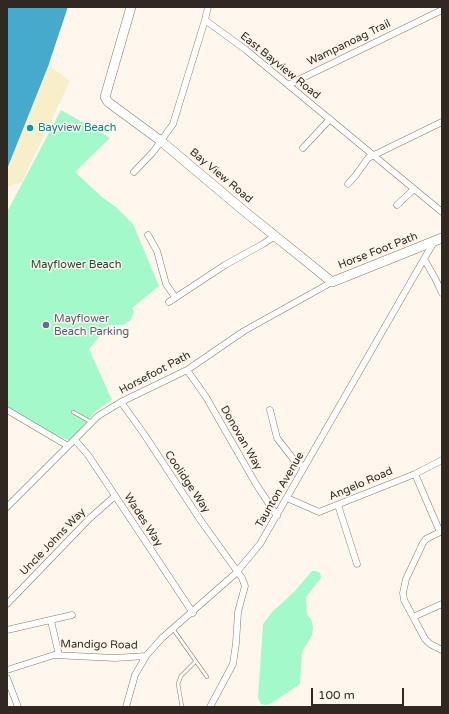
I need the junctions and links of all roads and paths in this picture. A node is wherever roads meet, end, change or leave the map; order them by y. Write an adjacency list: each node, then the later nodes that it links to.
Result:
1 (131, 7): 8 (street, Bay View Road)
2 (208, 7): 4 (street)
3 (442, 10): 5 (street, Wampanoag Trail)
4 (205, 20): 5 (street, East Bayview Road); 8 (street)
5 (288, 85): 6 (street, East Bayview Road)
6 (330, 119): 9 (street); 10 (street, East Bayview Road)
7 (442, 122): 10 (street)
8 (162, 141): 11 (street); 17 (street, Bay View Road)
9 (303, 148)
10 (374, 156): 12 (street); 13 (street, East Bayview Road)
11 (134, 172)
12 (348, 184)
13 (414, 189): 14 (street); 15 (street, East Bayview Road)
14 (397, 205)
15 (442, 212)
16 (148, 235): 22 (street)
17 (275, 236): 20 (street, Bay View Road); 22 (street)
18 (438, 240): 19 (street, Taunton Avenue); 20 (street, Horse Foot Path)
19 (424, 259): 21 (street); 33 (street, Taunton Avenue)
20 (332, 282): 24 (street, Horsefoot Path)
21 (442, 293)
22 (175, 298): 23 (street)
23 (169, 302)
24 (187, 370): 25 (street, Horsefoot Path); 39 (street, Donovan Way)
25 (121, 402): 29 (street, Horsefoot Path); 42 (street, Coolidge Way)
26 (7, 410): 31 (street)
27 (270, 410): 33 (street)
28 (73, 412): 29 (lane)
29 (92, 423): 30 (street, Horsefoot Path)
30 (75, 440): 31 (street, Horsefoot Path); 35 (street, Wades Way)
31 (68, 446): 38 (street, Horsefoot Path)
32 (442, 460): 34 (street, Angelo Road)
33 (304, 468): 36 (street, Taunton Avenue)
34 (415, 474): 37 (street, Angelo Road); 40 (street)
35 (115, 496): 43 (street, Uncle Johns Way); 45 (street, Wades Way)
36 (287, 498): 37 (street, Angelo Road); 39 (street, Taunton Avenue)
37 (338, 506): 41 (street)
38 (7, 507)
39 (277, 516): 42 (street, Taunton Avenue)
40 (441, 532): 47 (street)
41 (358, 564)
42 (238, 571): 45 (street, Taunton Avenue); 61 (street)
43 (7, 604)
44 (442, 604): 47 (street)
45 (192, 613): 49 (street, Taunton Avenue)
46 (72, 615): 48 (street)
47 (413, 617): 51 (street)
48 (50, 620): 50 (street); 52 (street)
49 (173, 629): 53 (street, Taunton Avenue); 54 (lane)
50 (7, 630)
51 (442, 650)
52 (59, 655): 53 (street, Mandigo Road); 55 (street, Mandigo Road)
53 (146, 656): 59 (street, Taunton Avenue)
54 (196, 661): 56 (lane); 60 (lane)
55 (7, 670)
56 (207, 677)
57 (7, 678): 58 (street)
58 (18, 707)
59 (126, 707)
60 (182, 707)
61 (210, 707)

